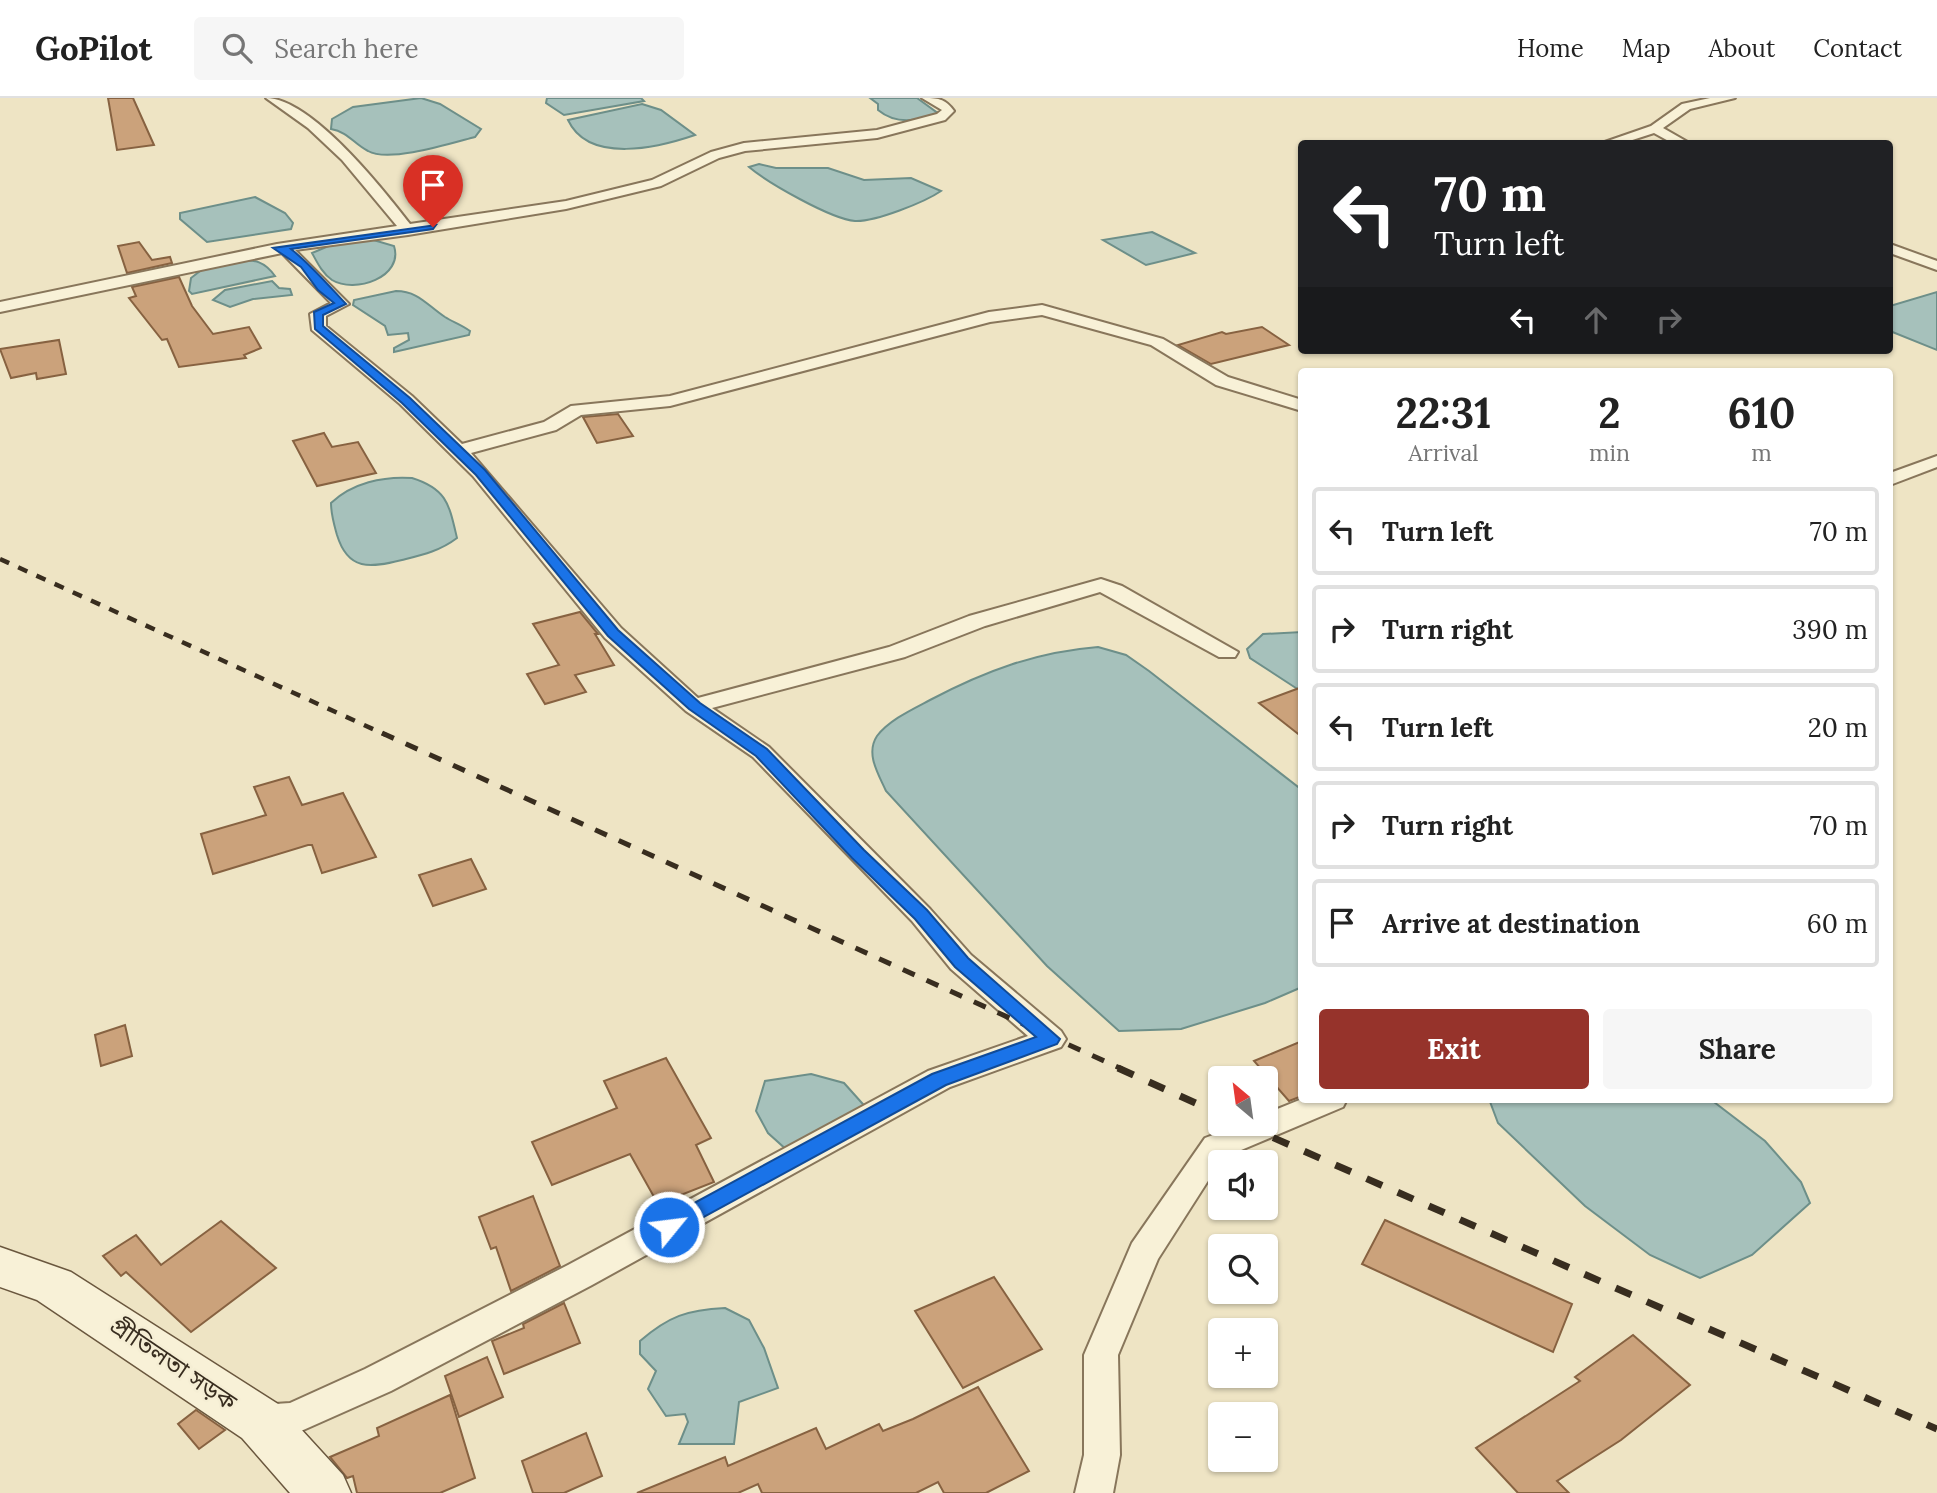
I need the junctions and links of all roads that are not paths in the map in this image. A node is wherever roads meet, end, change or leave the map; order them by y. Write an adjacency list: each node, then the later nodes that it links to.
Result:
1 (272, 98): 7 (street)
2 (928, 98): 7 (street)
3 (1729, 98): 4 (street)
4 (1655, 129): 5 (street); 6 (street)
5 (1618, 140)
6 (1677, 140)
7 (408, 231): 8 (street)
8 (278, 248): 11 (street); 13 (street)
9 (1893, 249): 10 (street)
10 (1937, 266)
11 (0, 307)
12 (1298, 405): 13 (street)
13 (458, 451): 17 (street)
14 (1937, 461): 15 (street)
15 (1893, 478)
16 (1227, 652): 17 (street)
17 (695, 706): 20 (street)
18 (1322, 1103): 22 (street)
19 (0, 1267): 20 (main road, প্রীতিলতা সড়ক)
20 (260, 1421): 21 (main road, প্রীতিলতা সড়ক)
21 (324, 1493)
22 (1094, 1493)

